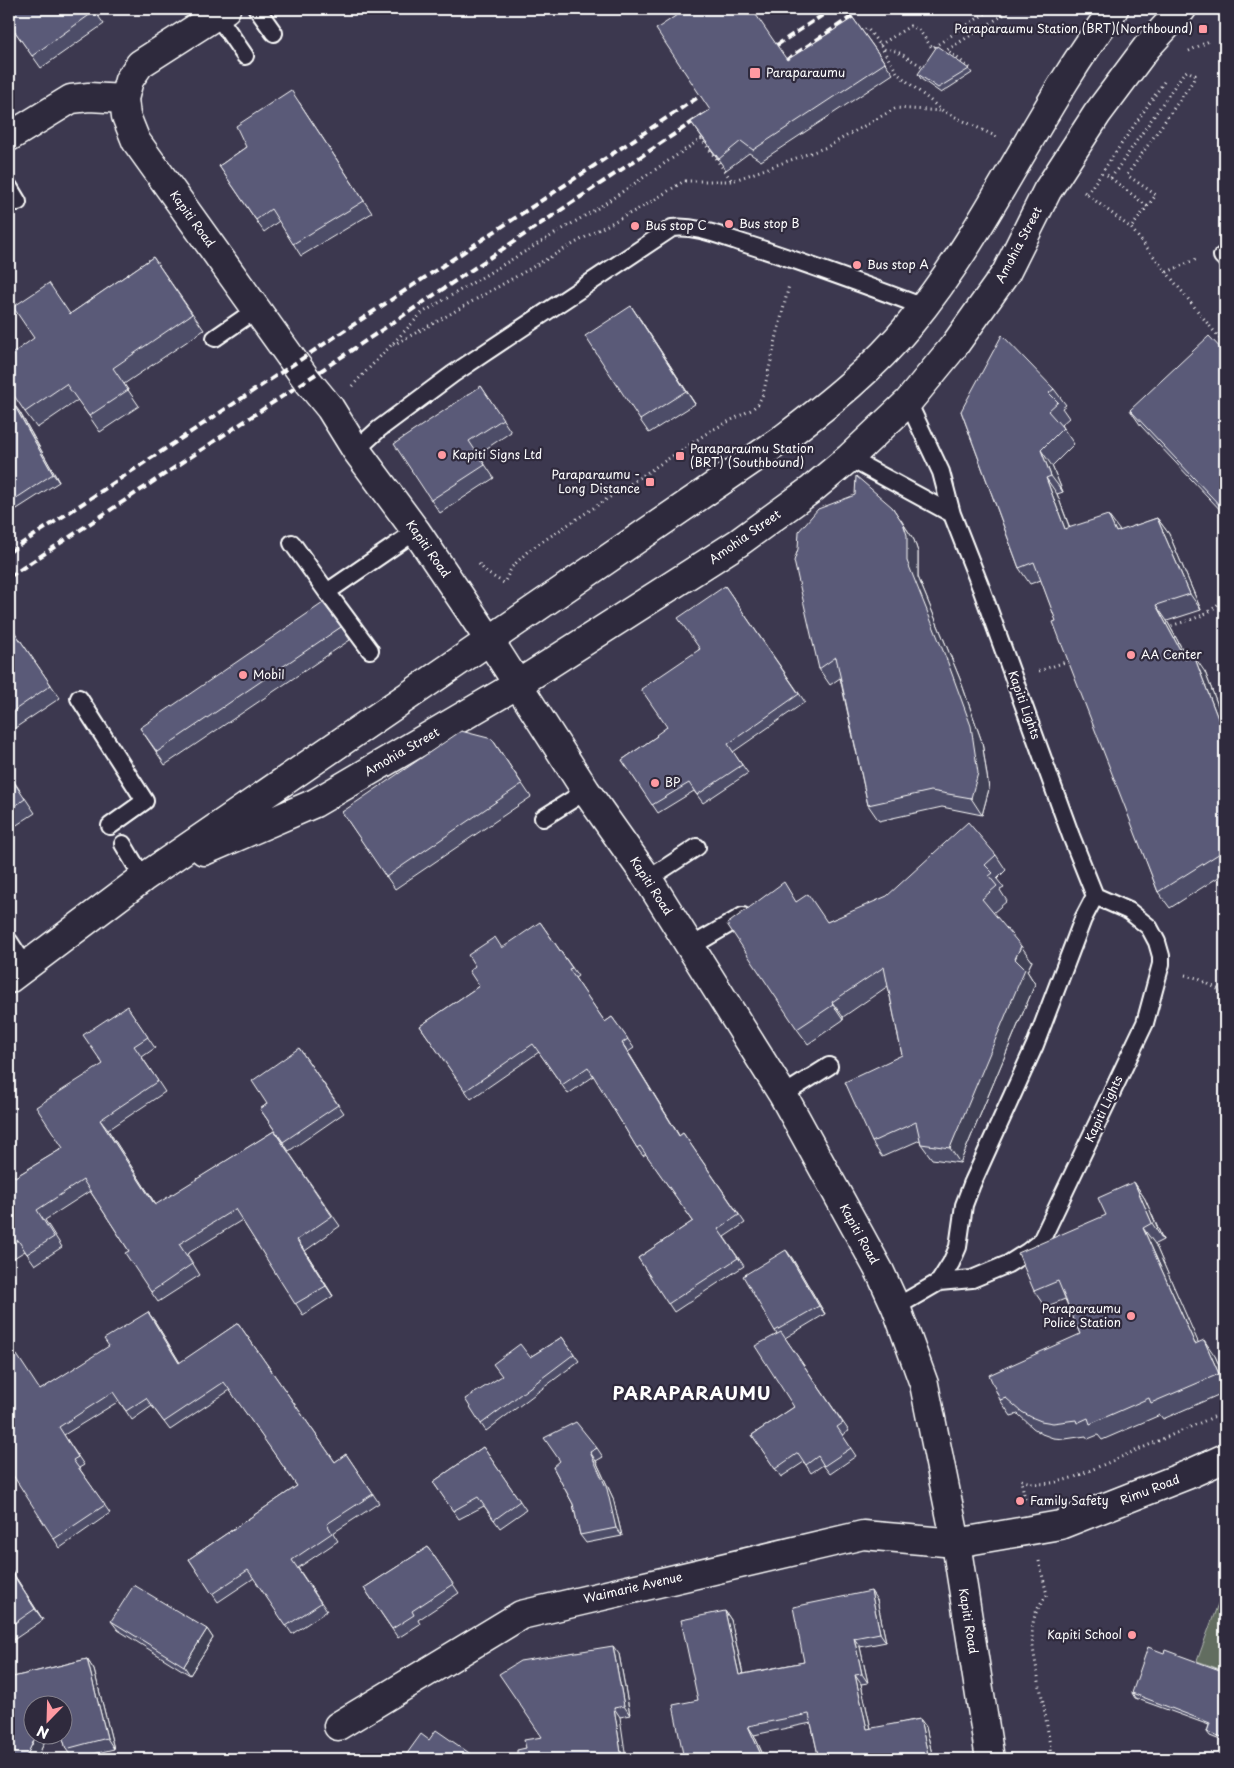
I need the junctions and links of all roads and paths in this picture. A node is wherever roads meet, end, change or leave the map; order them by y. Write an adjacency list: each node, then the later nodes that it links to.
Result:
1 (257, 9): 7 (lane)
2 (992, 9): 10 (path)
3 (1013, 9): 14 (path)
4 (1114, 9): 24 (main road, Amohia Street)
5 (1182, 9): 25 (main road, Amohia Street)
6 (221, 12): 13 (lane); 19 (main road)
7 (274, 33)
8 (854, 36): 10 (path)
9 (1209, 41): 12 (path)
10 (880, 45): 11 (path)
11 (883, 49): 17 (path); 20 (path)
12 (1185, 54)
13 (245, 56)
14 (963, 63): 15 (path); 16 (path)
15 (957, 67)
16 (970, 68)
17 (930, 70)
18 (1168, 76): 30 (path)
19 (124, 99): 22 (main road); 36 (main road, Kapiti Road)
20 (943, 112): 24 (path); 28 (path)
21 (710, 132): 23 (path)
22 (9, 138)
23 (701, 138): 28 (path); 39 (path)
24 (1022, 152): 35 (main road, Amohia Street)
25 (1058, 175): 30 (path); 40 (main road, Amohia Street)
26 (1107, 175): 27 (path)
27 (1111, 178): 32 (path); 32 (path)
28 (732, 181): 39 (path)
29 (9, 187): 31 (lane)
30 (1087, 194): 33 (path)
31 (18, 202)
32 (1148, 207): 33 (path)
33 (1132, 228): 38 (path)
34 (795, 260): 35 (lane); 42 (lane); 47 (path)
35 (924, 307): 51 (main road, Amohia Street)
36 (257, 309): 37 (lane); 41 (main road, Kapiti Road)
37 (215, 338)
38 (1225, 345)
39 (389, 347): 41 (path)
40 (908, 402): 43 (main road, Amohia Street); 44 (lane, Kapiti Lights)
41 (330, 408): 42 (main road, Kapiti Road)
42 (356, 450): 45 (main road, Kapiti Road)
43 (848, 458): 44 (lane); 55 (main road, Amohia Street)
44 (952, 514): 54 (lane, Kapiti Lights)
45 (416, 531): 49 (lane); 51 (main road, Kapiti Road)
46 (292, 542): 49 (lane)
47 (504, 582)
48 (1225, 590): 50 (path)
49 (327, 592): 52 (lane)
50 (1163, 628)
51 (490, 641): 55 (main road, Kapiti Road); 62 (main road, Amohia Street)
52 (370, 650)
53 (1080, 657): 54 (path)
54 (1015, 680): 64 (lane, Kapiti Lights)
55 (518, 684): 57 (main road, Kapiti Road); 62 (main road, Amohia Street)
56 (79, 698): 59 (lane)
57 (586, 791): 58 (lane); 63 (main road, Kapiti Road)
58 (543, 818)
59 (110, 826)
60 (123, 844): 62 (lane)
61 (697, 847): 63 (lane)
62 (143, 878): 69 (main road, Amohia Street)
63 (648, 879): 67 (main road, Kapiti Road)
64 (1095, 896): 68 (lane, Kapiti Lights); 73 (lane, Kapiti Lights)
65 (744, 916): 67 (lane)
66 (9, 941): 69 (lane)
67 (690, 947): 72 (main road, Kapiti Road)
68 (1160, 970): 70 (path); 73 (lane, Kapiti Lights)
69 (17, 973)
70 (1225, 993)
71 (829, 1066): 72 (lane)
72 (783, 1095): 74 (main road, Kapiti Road)
73 (939, 1282): 74 (lane, Kapiti Lights)
74 (896, 1307): 78 (main road, Kapiti Road)
75 (1225, 1412): 77 (path)
76 (1225, 1458): 78 (main road, Rimu Road)
77 (1022, 1488)
78 (956, 1543): 80 (main road, Waimarie Avenue); 81 (main road, Kapiti Road)
79 (1044, 1583): 82 (path)
80 (338, 1726)
81 (990, 1759)
82 (1051, 1759)

